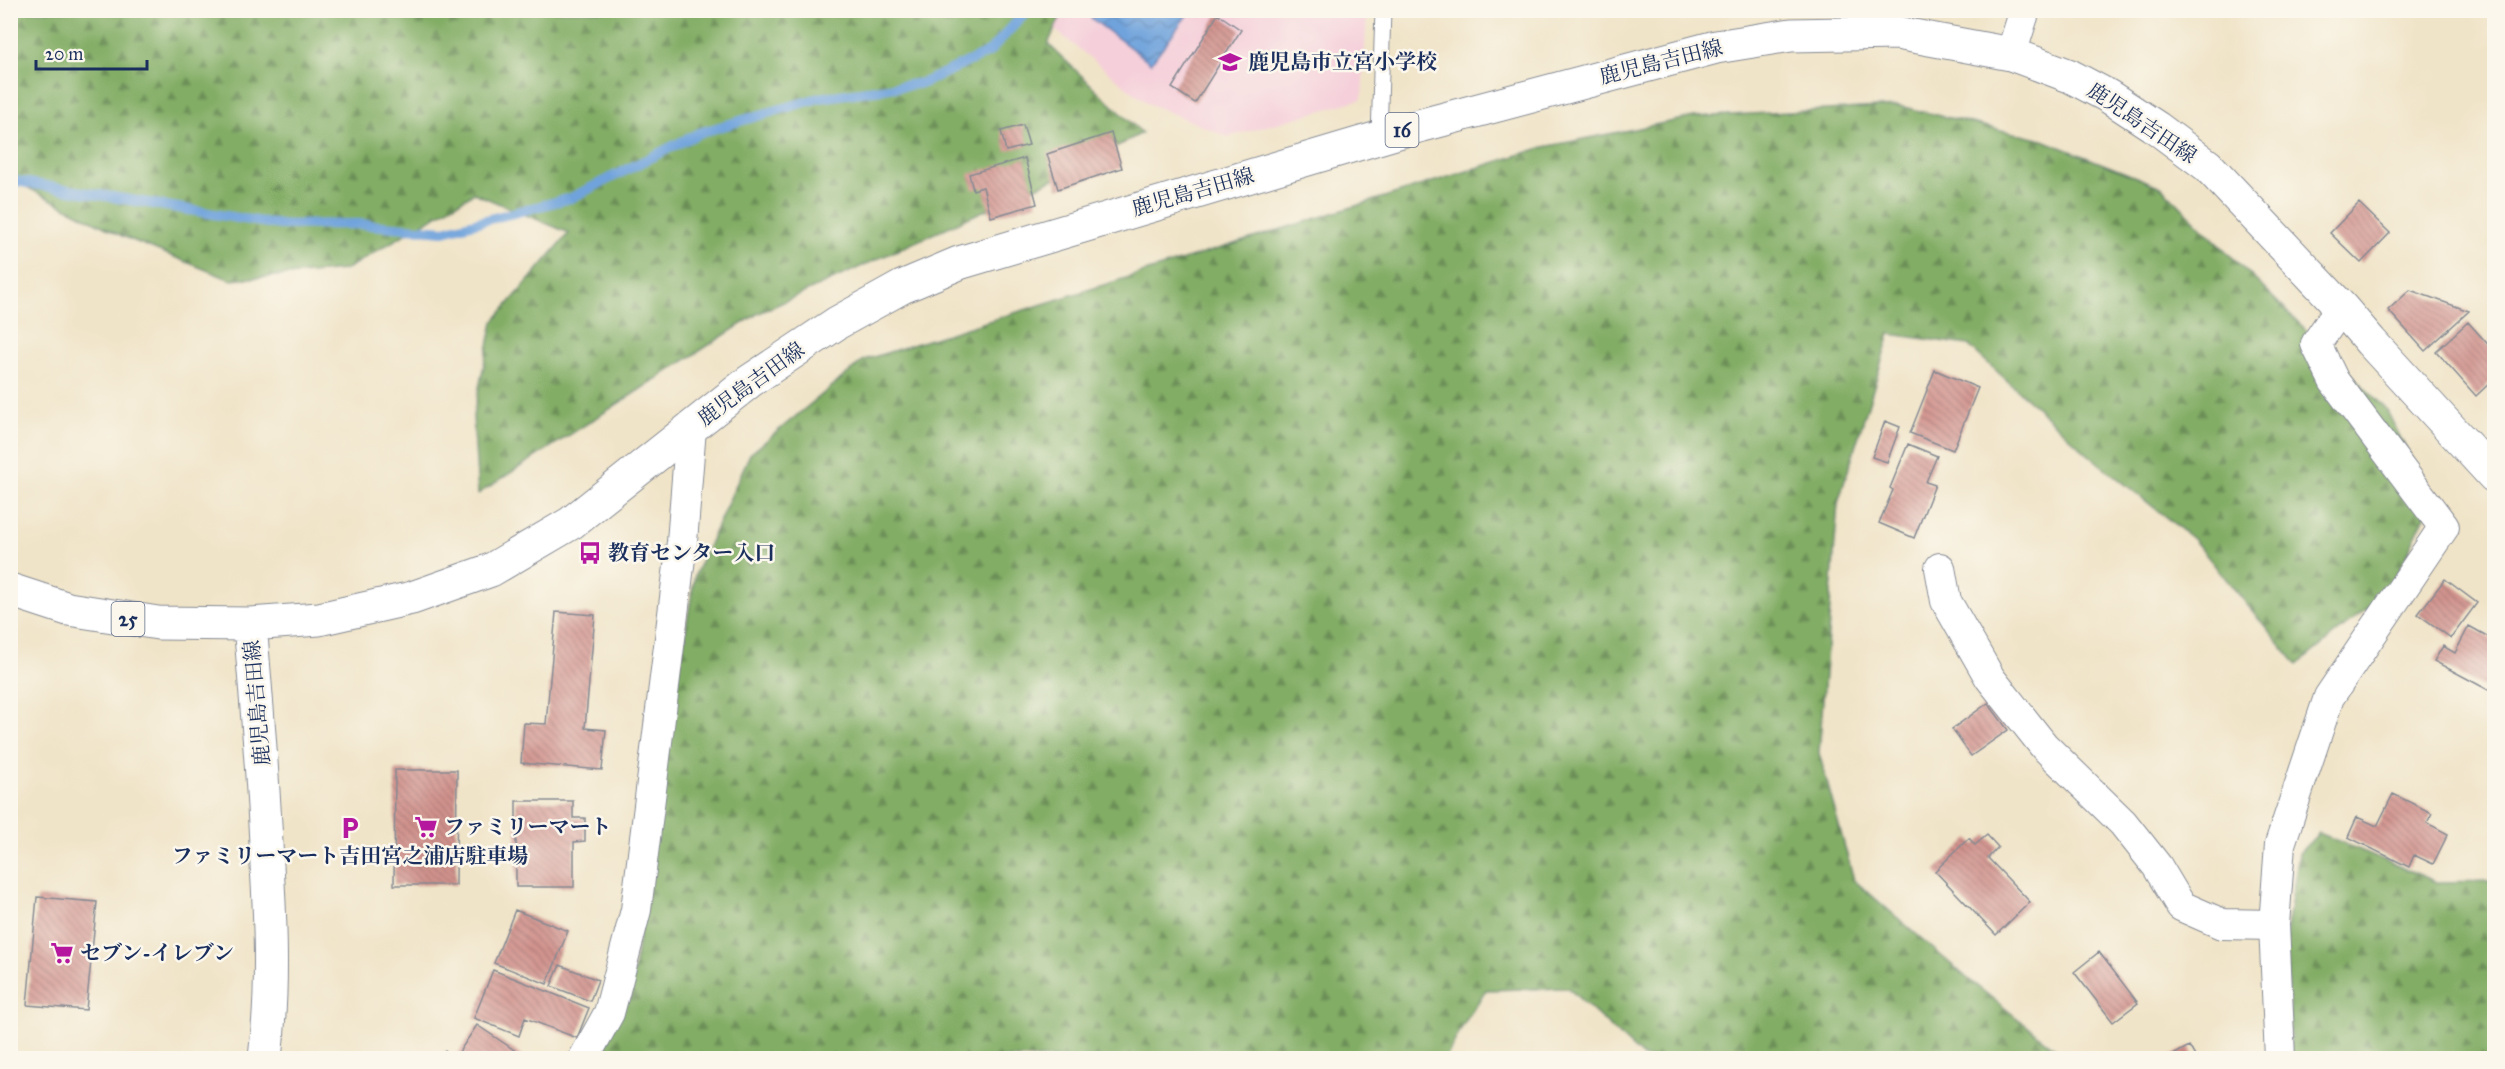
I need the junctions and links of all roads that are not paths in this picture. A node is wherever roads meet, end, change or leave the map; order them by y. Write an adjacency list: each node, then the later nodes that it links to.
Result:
1 (1383, 10): 4 (lane)
2 (2025, 10): 3 (street)
3 (2011, 54): 4 (main road, 鹿児島吉田線 / 16); 5 (main road, 鹿児島吉田線 / 16)
4 (1379, 137): 6 (main road, 鹿児島吉田線 / 16)
5 (2341, 307): 7 (main road, 鹿児島吉田線 / 16); 11 (street)
6 (691, 428): 10 (main road, 鹿児島吉田線 / 16); 13 (street)
7 (2494, 476)
8 (1940, 568): 11 (street)
9 (10, 590): 10 (main road, 25)
10 (250, 624): 12 (main road, 鹿児島吉田線)
11 (2274, 925): 14 (street)
12 (265, 1059)
13 (584, 1059)
14 (2280, 1059)

